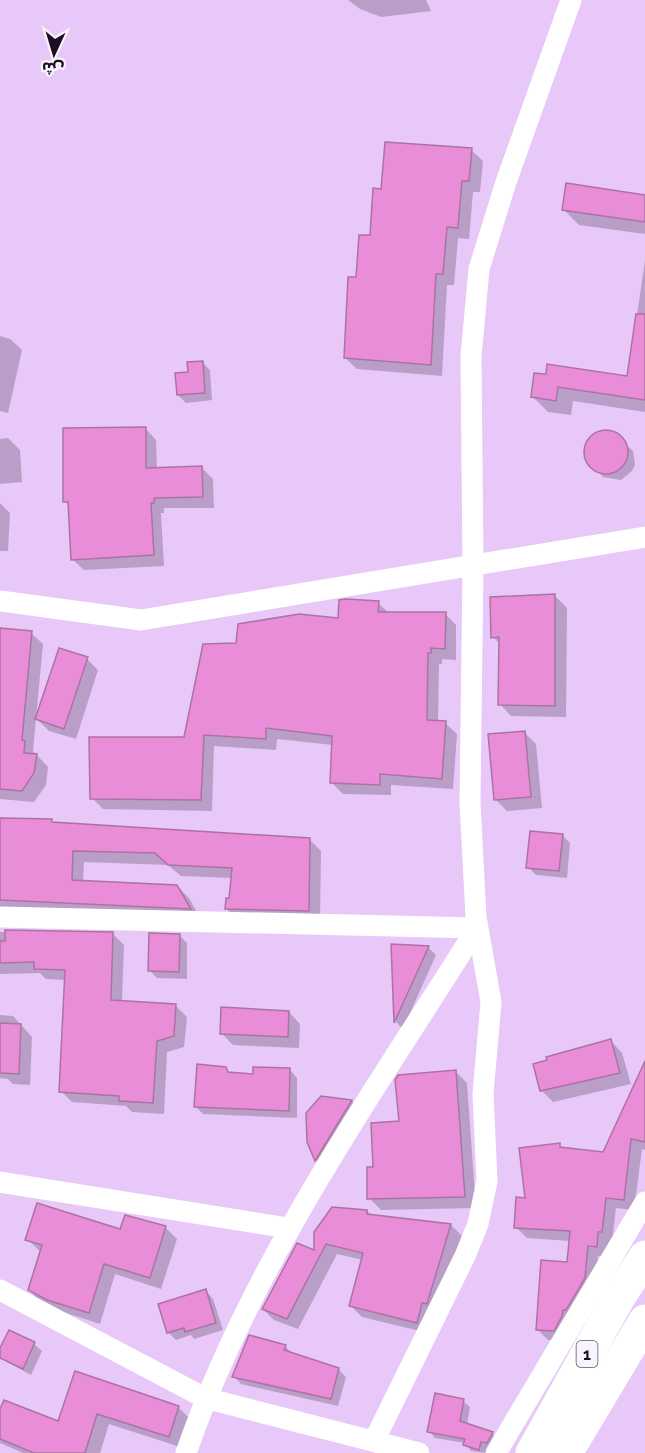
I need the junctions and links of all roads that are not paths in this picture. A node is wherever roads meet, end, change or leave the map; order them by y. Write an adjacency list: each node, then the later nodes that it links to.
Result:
1 (571, 0): 3 (street)
2 (645, 537): 3 (street)
3 (473, 566): 4 (street); 6 (street)
4 (0, 601)
5 (0, 917): 6 (street)
6 (477, 928): 9 (street); 14 (street)
7 (0, 1182): 9 (street)
8 (645, 1202): 17 (street)
9 (288, 1228): 13 (street)
10 (645, 1257): 18 (main road, 1)
11 (0, 1290): 13 (street)
12 (645, 1321): 19 (main road, 1)
13 (205, 1398): 14 (street); 15 (street)
14 (374, 1441): 16 (street)
15 (186, 1453)
16 (419, 1453)
17 (496, 1453)
18 (532, 1453)
19 (566, 1453)

